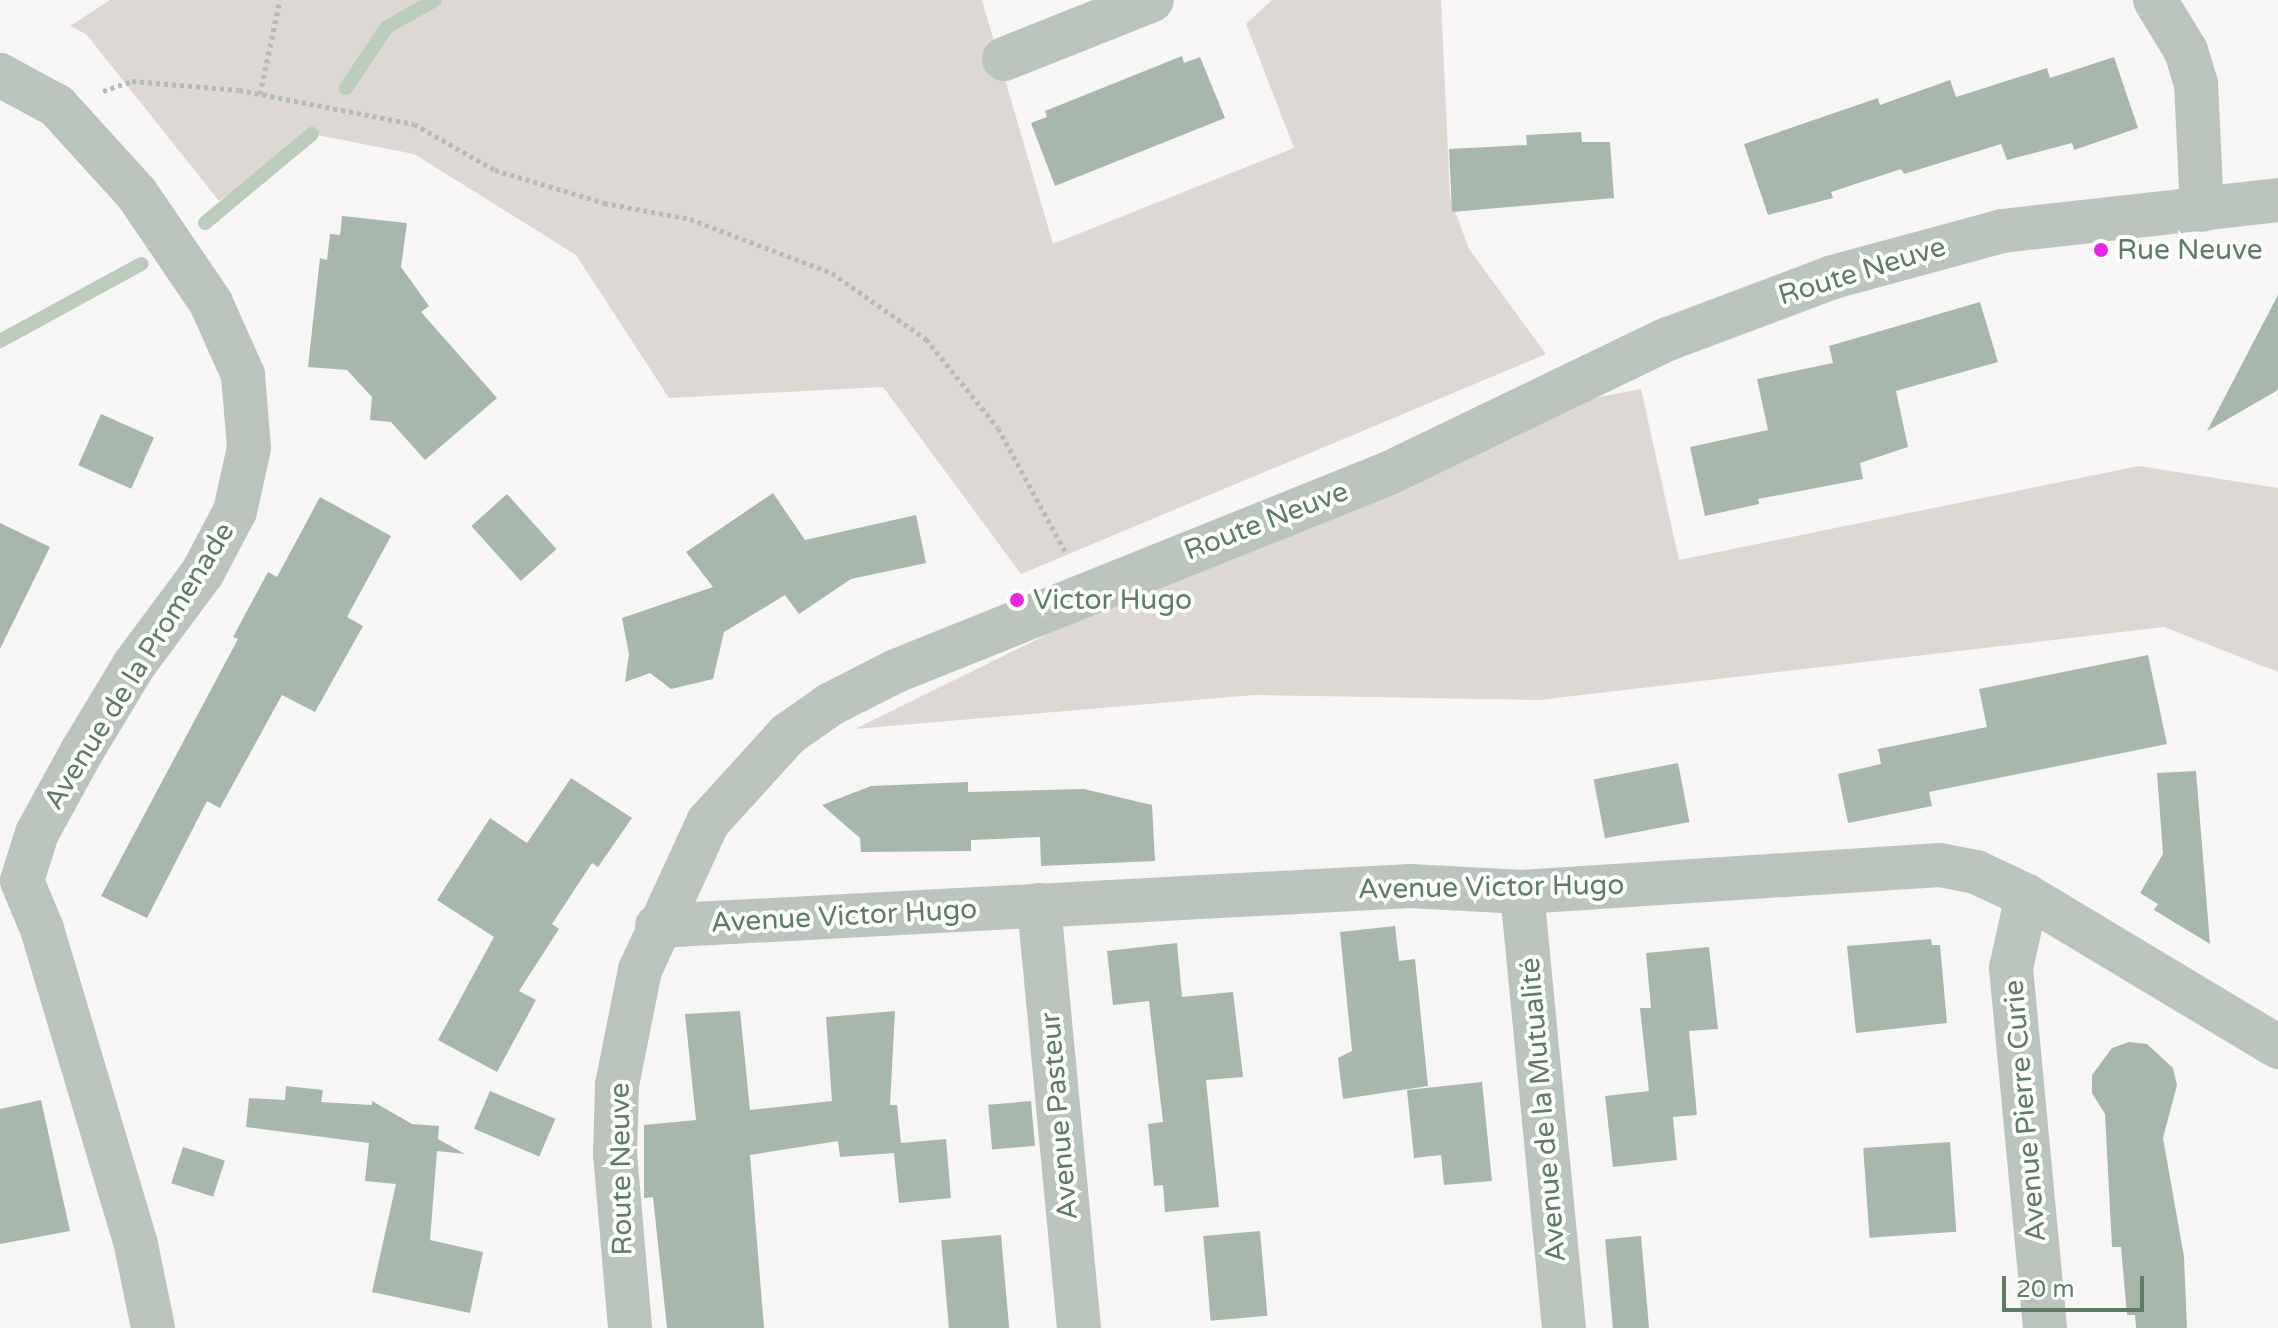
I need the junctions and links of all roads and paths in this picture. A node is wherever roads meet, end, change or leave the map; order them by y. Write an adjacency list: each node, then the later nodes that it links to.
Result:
1 (280, 0): 6 (path)
2 (1152, 0): 4 (street)
3 (2155, 0): 9 (street)
4 (1004, 59)
5 (0, 75): 7 (street, Avenue de la Promenade)
6 (260, 94): 7 (path); 10 (path)
7 (57, 106): 11 (street, Avenue de la Promenade)
8 (2278, 200): 9 (street, Route Neuve)
9 (2202, 210): 15 (street, Route Neuve)
10 (1055, 533)
11 (11, 881): 17 (street, Avenue de la Promenade)
12 (1522, 892): 13 (street, Avenue Victor Hugo); 14 (street, Avenue Victor Hugo); 20 (street, Avenue de la Mutualité)
13 (2027, 896): 16 (street, Avenue Victor Hugo); 21 (street, Avenue Pierre Curie)
14 (1039, 905): 15 (street, Avenue Victor Hugo); 19 (street, Avenue Pasteur)
15 (657, 926): 18 (street, Route Neuve)
16 (2278, 1047)
17 (153, 1328)
18 (630, 1328)
19 (1079, 1328)
20 (1564, 1328)
21 (2045, 1328)

